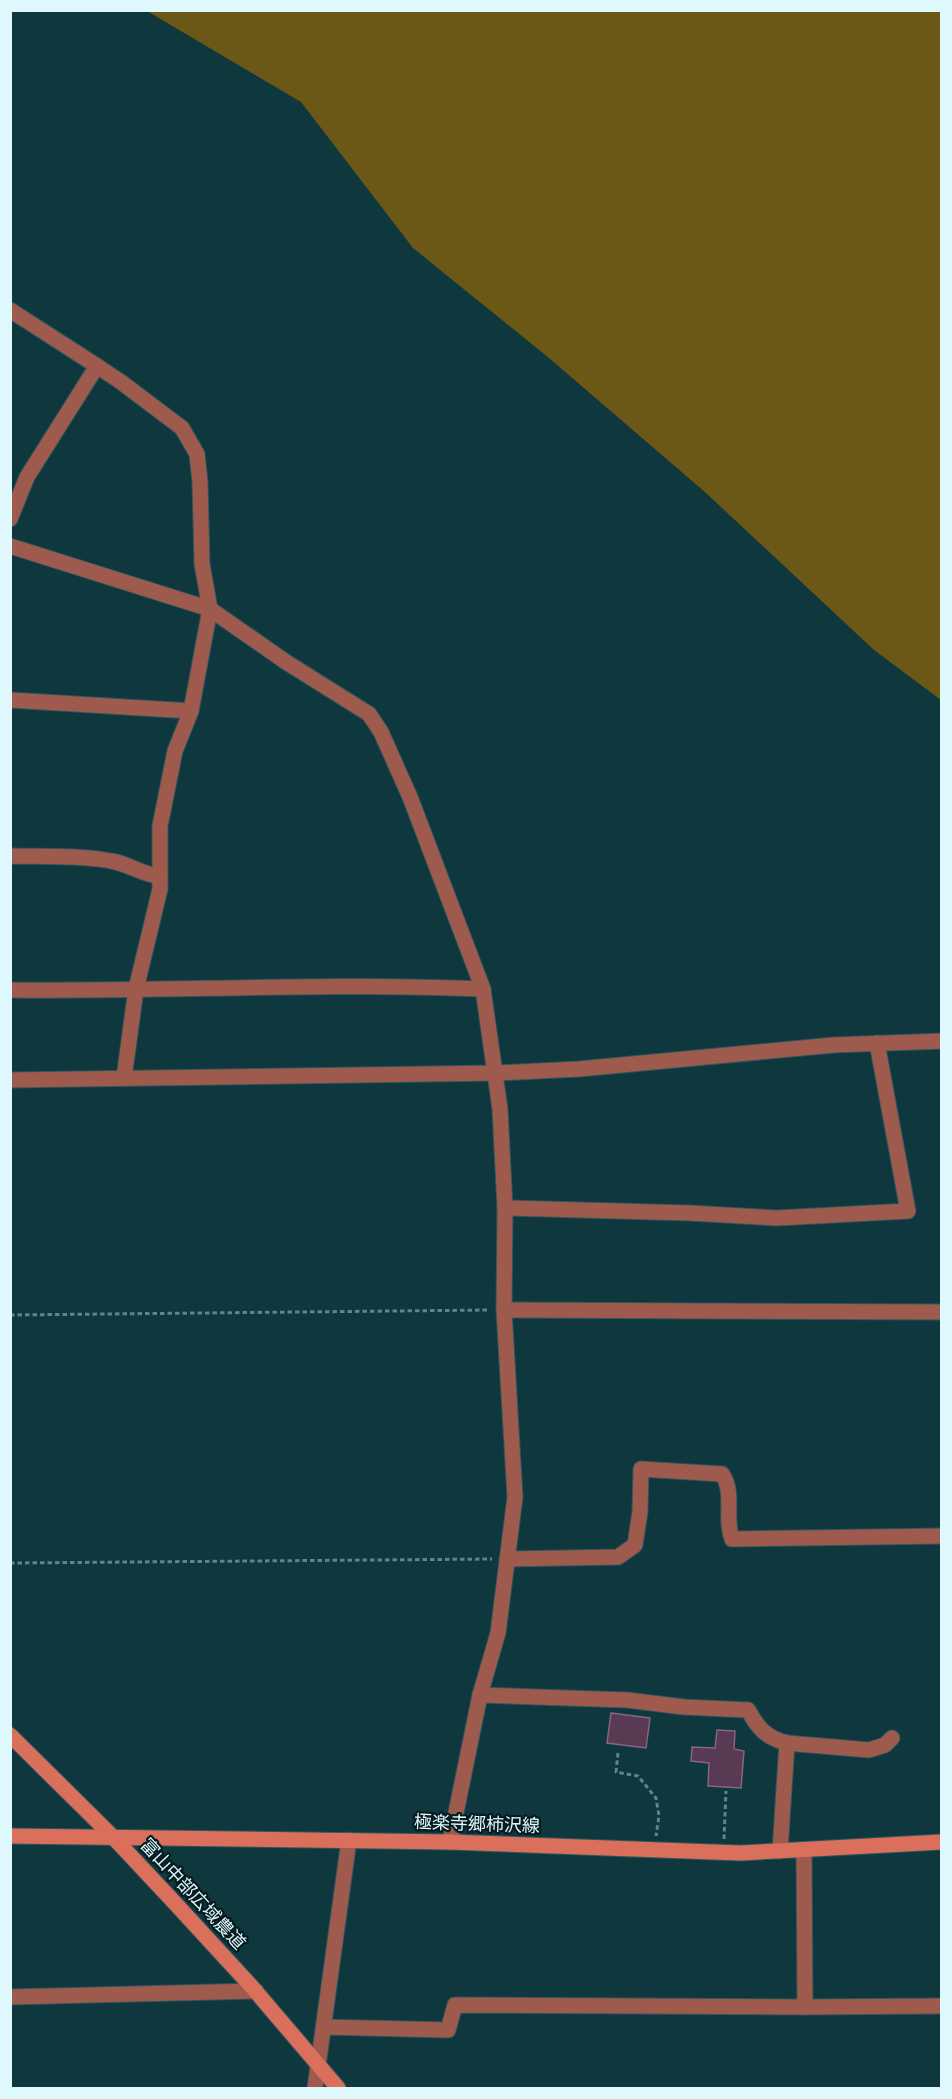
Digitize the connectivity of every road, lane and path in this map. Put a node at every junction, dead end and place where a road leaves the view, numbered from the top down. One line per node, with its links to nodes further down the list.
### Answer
1 (10, 310): 2 (street)
2 (97, 366): 3 (street); 5 (street)
3 (10, 519)
4 (10, 546): 5 (street)
5 (210, 609): 7 (street); 11 (street)
6 (10, 700): 7 (street)
7 (190, 711): 9 (street)
8 (10, 856): 9 (street)
9 (160, 876): 10 (street)
10 (136, 989): 11 (street); 12 (street); 16 (street)
11 (483, 989): 15 (street)
12 (10, 990)
13 (942, 1041): 14 (street)
14 (877, 1043): 15 (street); 18 (street)
15 (496, 1073): 16 (street); 18 (street)
16 (124, 1078): 17 (street)
17 (10, 1080)
18 (505, 1208): 19 (street)
19 (504, 1310): 20 (street); 21 (path); 23 (street)
20 (942, 1312)
21 (10, 1315)
22 (942, 1536): 23 (street)
23 (507, 1559): 24 (path); 25 (street)
24 (10, 1563)
25 (480, 1695): 28 (street); 34 (street)
26 (10, 1735): 32 (main road, 富山中部広域農道)
27 (892, 1738): 28 (street)
28 (788, 1743): 37 (street)
29 (618, 1753): 36 (path)
30 (726, 1791): 39 (path)
31 (10, 1836): 32 (main road, 極楽寺郷柿沢線)
32 (113, 1837): 33 (main road, 極楽寺郷柿沢線); 40 (main road, 富山中部広域農道)
33 (349, 1840): 34 (main road, 極楽寺郷柿沢線); 44 (street)
34 (450, 1842): 36 (main road, 極楽寺郷柿沢線)
35 (942, 1842): 38 (main road, 極楽寺郷柿沢線)
36 (653, 1850): 39 (main road, 極楽寺郷柿沢線)
37 (780, 1851): 38 (main road, 極楽寺郷柿沢線); 39 (main road, 極楽寺郷柿沢線)
38 (804, 1851): 43 (street)
39 (723, 1852)
40 (256, 1991): 41 (street); 45 (main road, 富山中部広域農道)
41 (10, 1997)
42 (942, 2006): 43 (street)
43 (805, 2007): 44 (street)
44 (324, 2026): 45 (street)
45 (317, 2062): 46 (street); 47 (main road, 富山中部広域農道)
46 (315, 2088)
47 (338, 2088)

